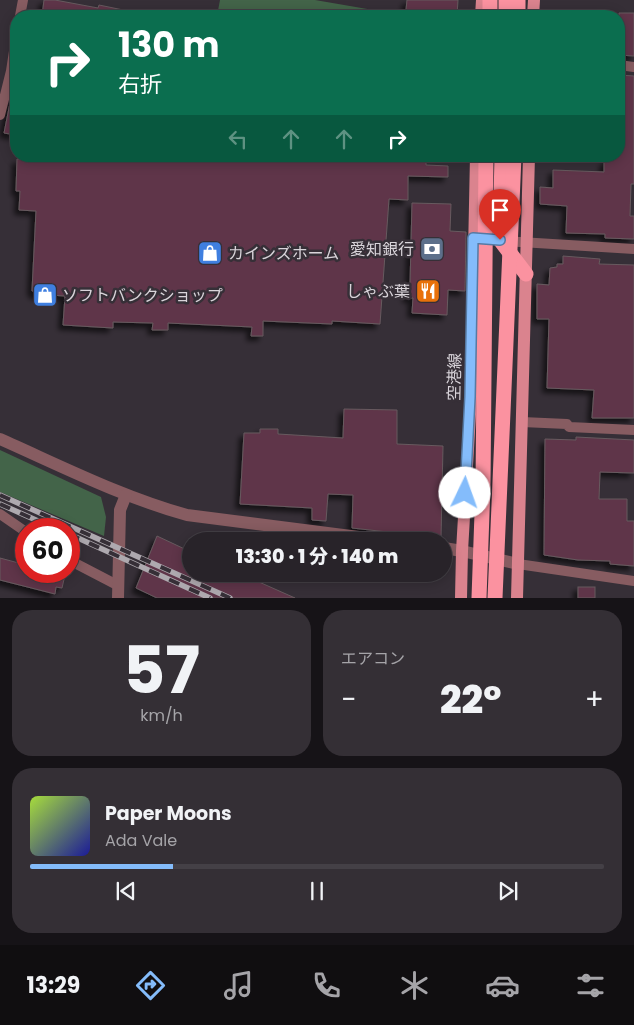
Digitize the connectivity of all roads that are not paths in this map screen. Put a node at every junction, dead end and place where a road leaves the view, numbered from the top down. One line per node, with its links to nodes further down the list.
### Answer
1 (10, 55): 2 (street)
2 (5, 70): 3 (street)
3 (0, 115)
4 (476, 162): 9 (main road, 空港線)
5 (486, 162): 28 (highway, bridge)
6 (502, 162): 10 (highway)
7 (514, 162): 29 (highway, bridge)
8 (529, 162): 11 (main road)
9 (473, 238): 10 (street); 22 (main road, 空港線)
10 (500, 240): 11 (street); 13 (highway)
11 (527, 242): 12 (street); 13 (main road)
12 (634, 249)
13 (526, 274): 14 (main road)
14 (522, 422): 15 (street); 23 (main road)
15 (634, 430)
16 (0, 439): 17 (street)
17 (126, 495): 20 (street); 26 (street)
18 (0, 514): 19 (street)
19 (15, 524)
20 (320, 532)
21 (452, 549): 22 (street)
22 (462, 551): 23 (street); 27 (main road, 空港線)
23 (518, 564): 25 (street); 30 (main road)
24 (80, 567): 26 (street)
25 (634, 581)
26 (118, 592)
27 (461, 598)
28 (479, 598)
29 (495, 598)
30 (517, 598)

